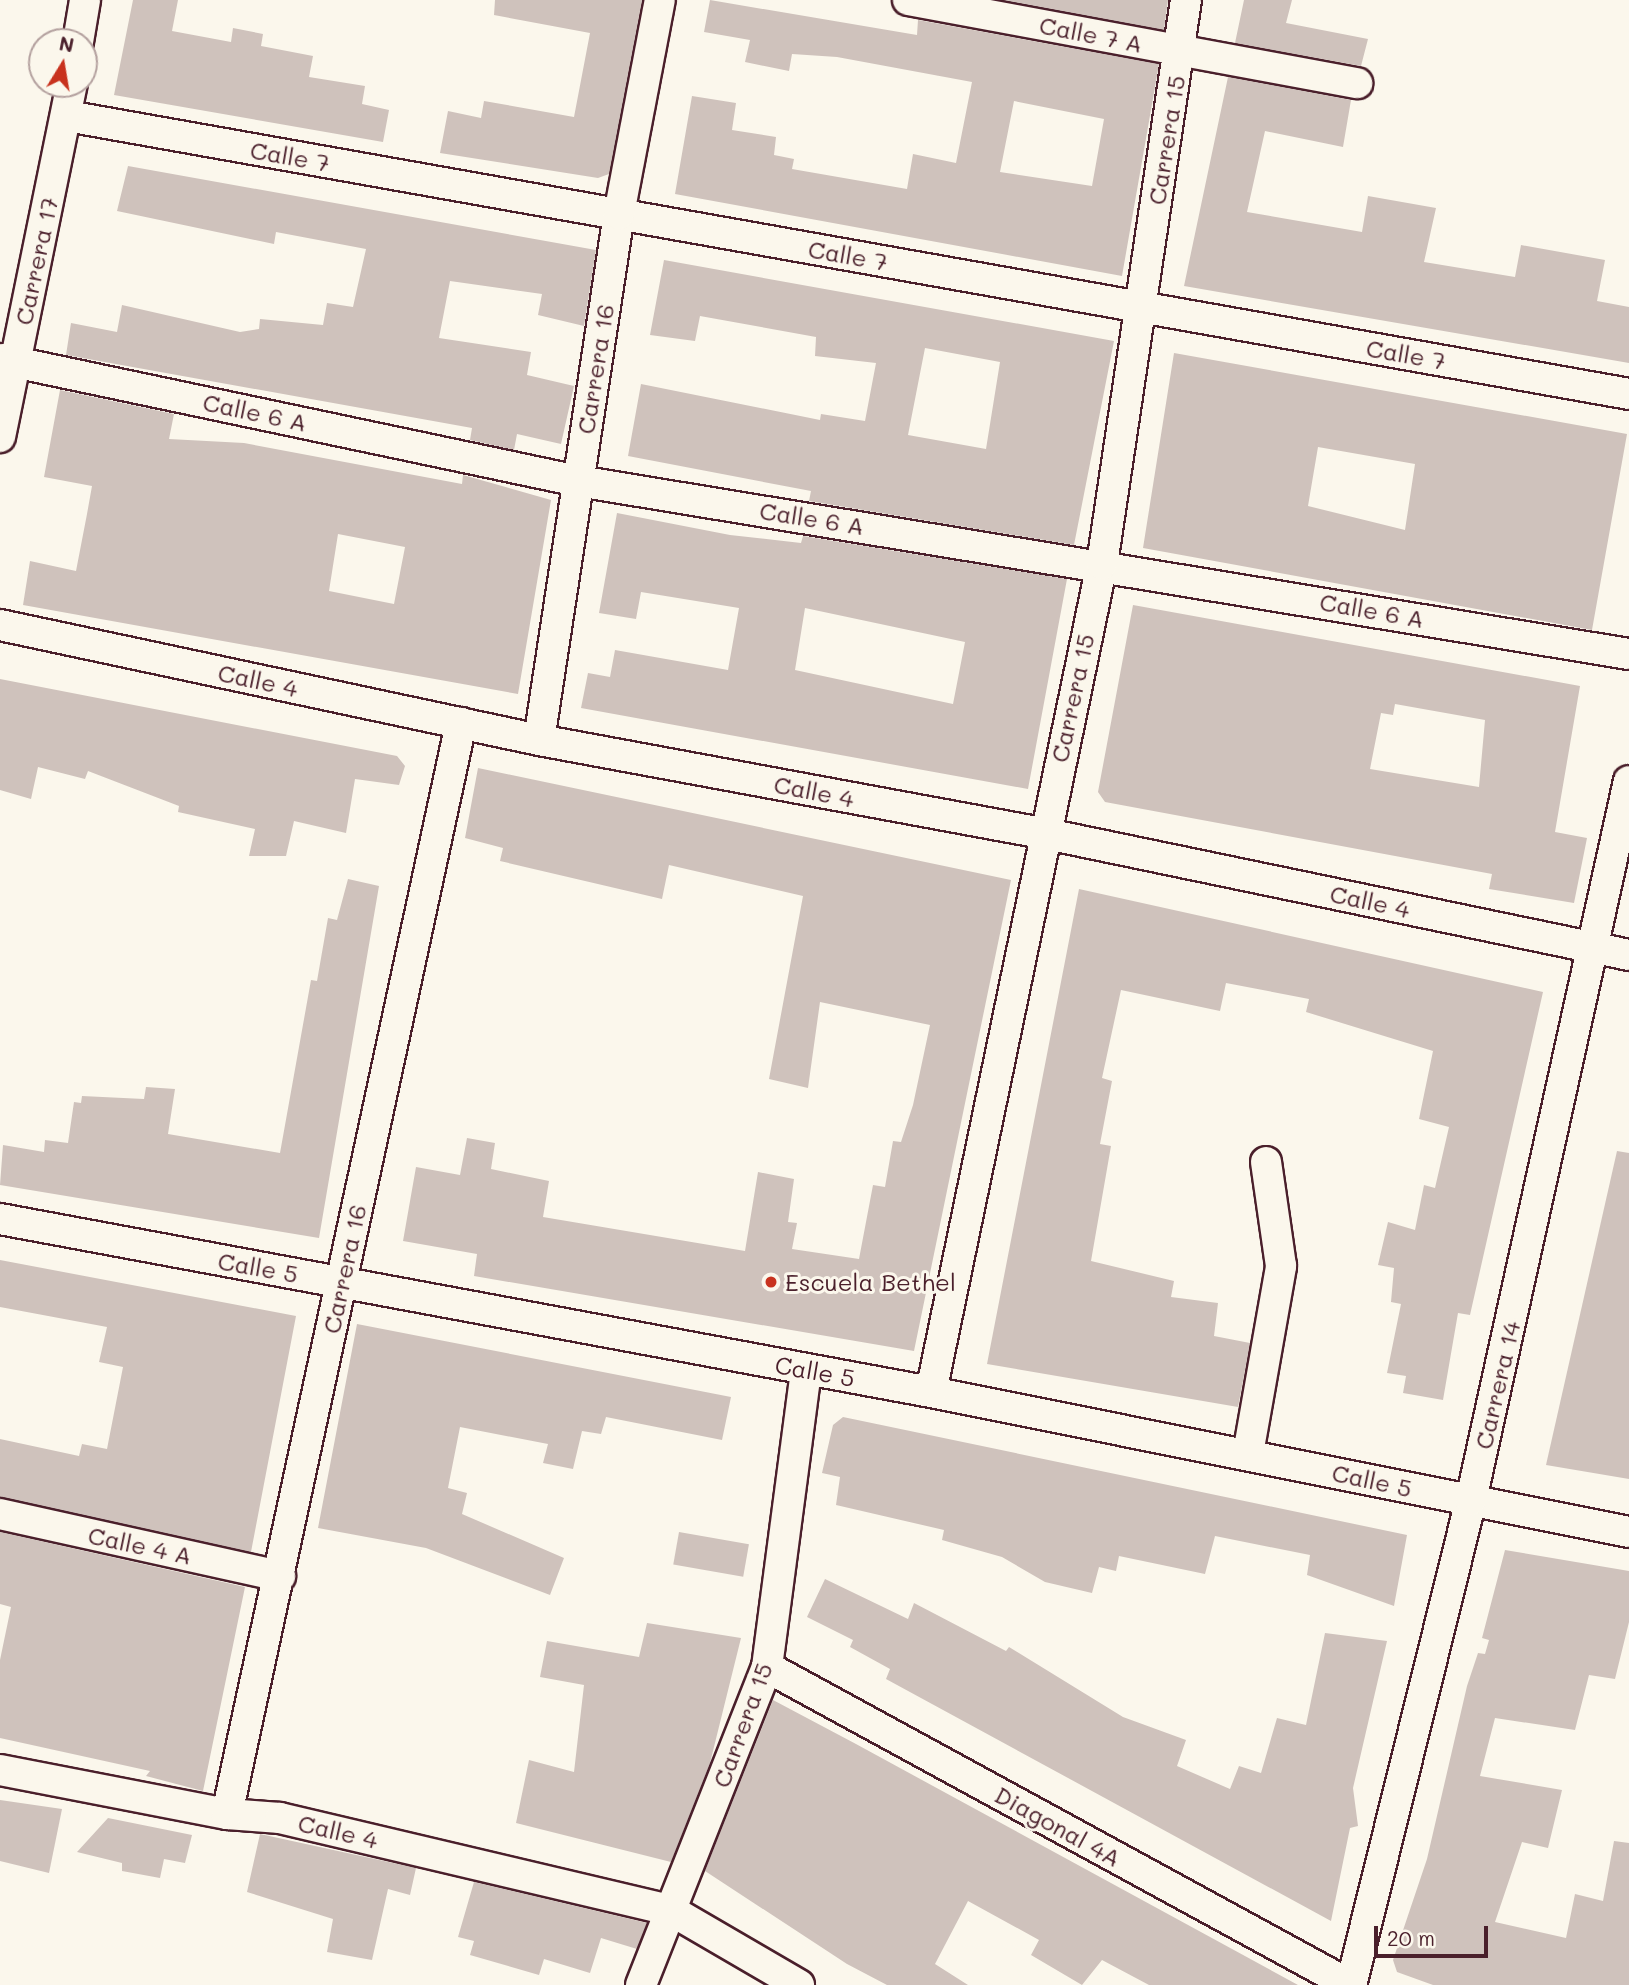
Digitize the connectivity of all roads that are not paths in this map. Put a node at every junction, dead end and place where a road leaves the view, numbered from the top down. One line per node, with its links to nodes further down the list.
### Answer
1 (85, 0): 5 (street)
2 (660, 0): 10 (street, Carrera 16)
3 (908, 0): 6 (street, Calle 7 A)
4 (1186, 0): 6 (street, Carrera 15)
5 (80, 28)
6 (1180, 51): 7 (street, Calle 7 A); 11 (street, Carrera 15)
7 (1357, 83)
8 (70, 98): 9 (street, Carrera 17)
9 (67, 116): 10 (street, Calle 7); 12 (street, Carrera 17)
10 (618, 215): 11 (street, Calle 7); 15 (street, Carrera 16)
11 (1140, 308): 13 (street, Calle 7); 16 (street, Carrera 15)
12 (7, 360): 14 (street, Carrera 17); 15 (street, Calle 6 A)
13 (1629, 394)
14 (0, 437)
15 (578, 481): 16 (street, Calle 6 A); 20 (street, Carrera 16)
16 (1101, 564): 18 (street, Calle 6 A); 22 (street, Carrera 15)
17 (0, 625): 19 (street, Calle 4)
18 (1629, 654)
19 (461, 723): 20 (street, Calle 4); 27 (street, Carrera 16)
20 (540, 740): 22 (street, Calle 4)
21 (1629, 781): 23 (street, Carrera 14)
22 (1042, 834): 23 (street, Calle 4); 29 (street, Carrera 15)
23 (1597, 948): 24 (street, Calle 4); 31 (street, Carrera 14)
24 (1629, 955)
25 (1266, 1162): 30 (street)
26 (0, 1219): 27 (street, Calle 5)
27 (341, 1282): 28 (street, Calle 5); 34 (street, Carrera 16)
28 (806, 1370): 29 (street, Calle 5); 35 (street, Carrera 15)
29 (932, 1392): 30 (street, Calle 5)
30 (1248, 1454): 31 (street, Calle 5)
31 (1471, 1500): 33 (street, Calle 5); 41 (street, Carrera 14)
32 (0, 1514): 34 (street, Calle 4 A)
33 (1629, 1532)
34 (281, 1576): 37 (street, Carrera 16)
35 (767, 1667): 38 (street, Carrera 15); 41 (street, Diagonal 4A)
36 (0, 1770): 37 (street, Calle 4)
37 (227, 1814): 38 (street, Calle 4)
38 (672, 1910): 39 (street, Carrera 15); 40 (street, Calle 4)
39 (641, 1985)
40 (799, 1985)
41 (1351, 1985)

